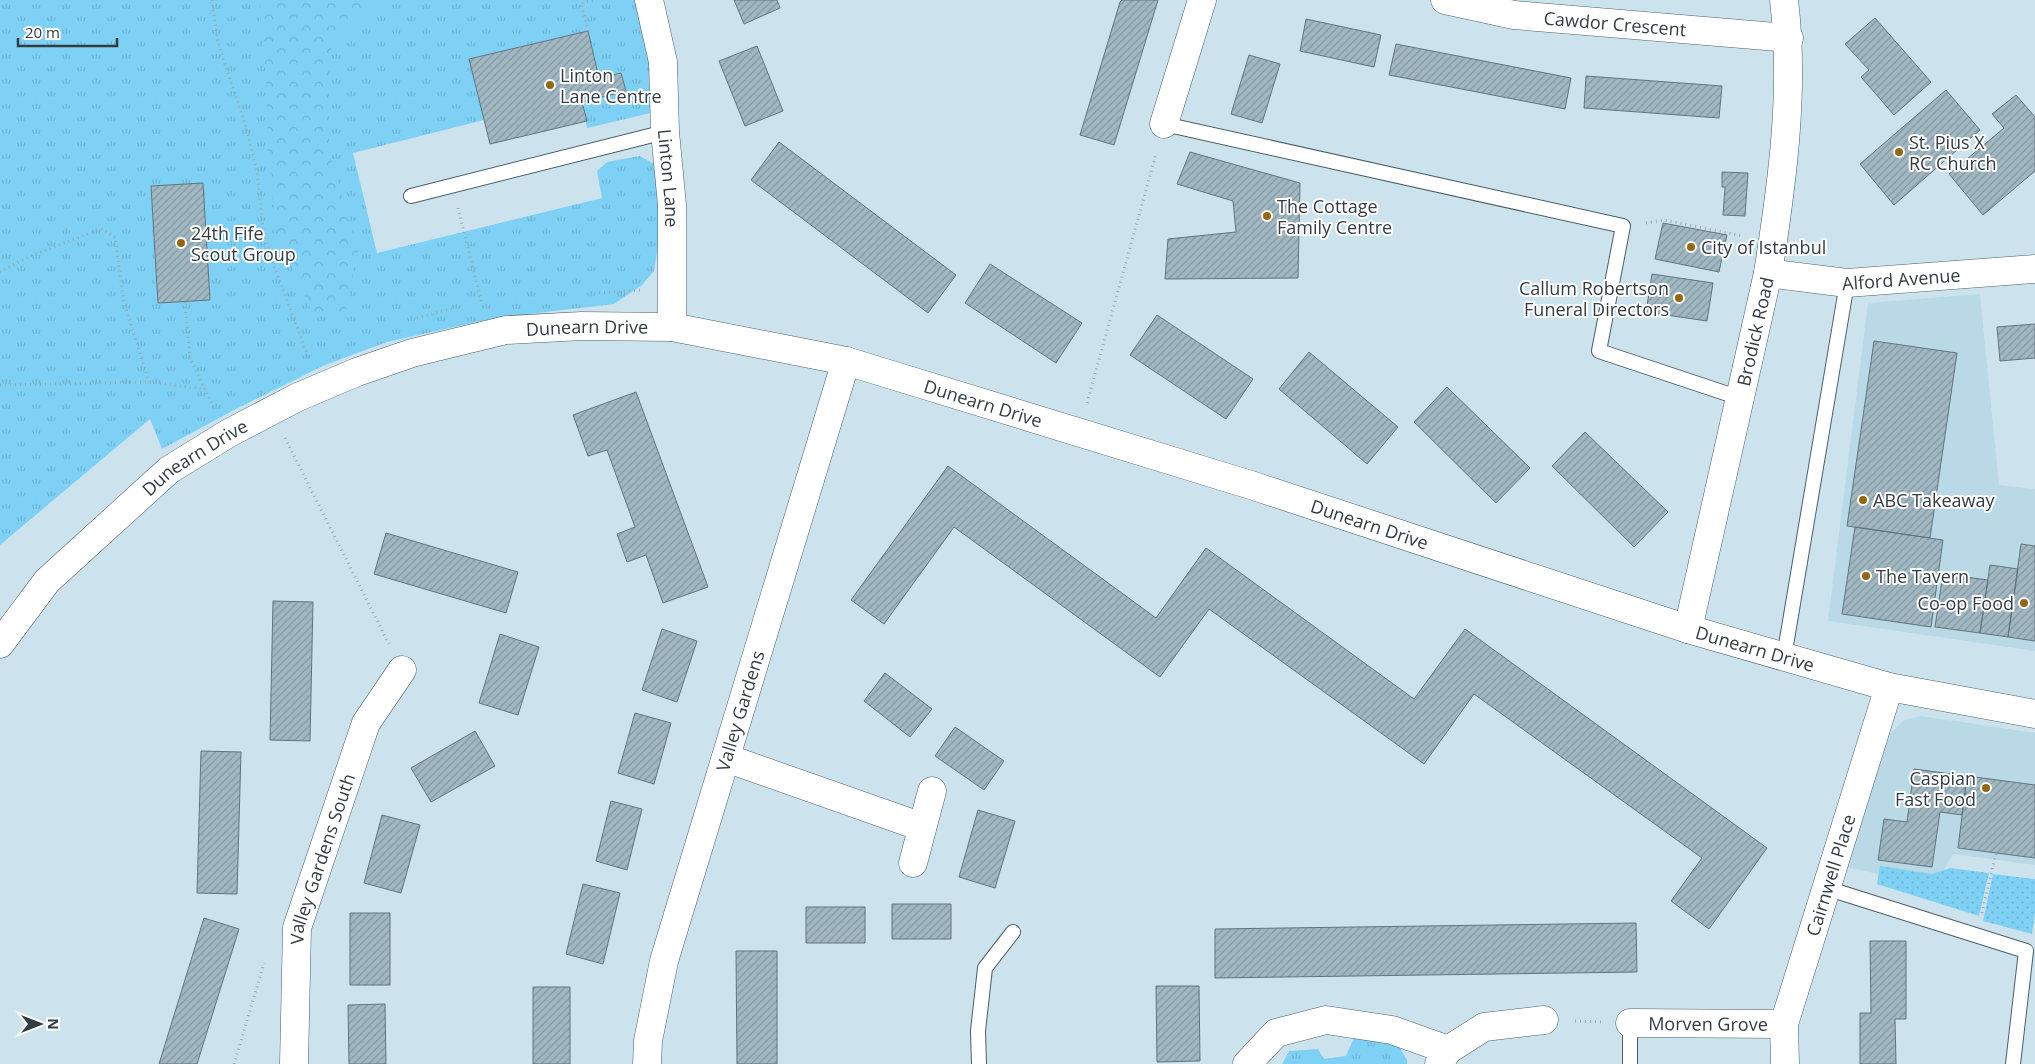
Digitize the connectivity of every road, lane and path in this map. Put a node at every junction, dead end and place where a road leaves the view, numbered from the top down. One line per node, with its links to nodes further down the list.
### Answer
1 (212, 0): 24 (path)
2 (595, 0): 7 (path)
3 (649, 0): 10 (street, Linton Lane)
4 (1202, 0): 9 (street)
5 (1784, 0): 8 (street, Brodick Road)
6 (1461, 2): 8 (street, Cawdor Crescent)
7 (588, 31)
8 (1789, 38): 14 (street, Brodick Road)
9 (1164, 124): 13 (lane); 29 (path)
10 (664, 132): 11 (lane); 20 (street, Linton Lane)
11 (453, 185): 12 (lane); 21 (path)
12 (411, 196)
13 (1623, 226): 14 (path); 27 (lane)
14 (1773, 242): 17 (street, Brodick Road)
15 (2035, 268): 18 (street, Alford Avenue)
16 (0, 272): 23 (path)
17 (1768, 273): 18 (street, Alford Avenue); 27 (street, Brodick Road)
18 (1847, 283): 33 (lane)
19 (185, 302): 26 (path)
20 (672, 328): 21 (street, Dunearn Drive); 22 (street, Dunearn Drive)
21 (488, 334): 24 (street, Dunearn Drive)
22 (846, 361): 29 (street, Dunearn Drive); 37 (street, Valley Gardens)
23 (149, 382): 25 (path); 26 (path)
24 (328, 384): 28 (street, Dunearn Drive)
25 (0, 386)
26 (204, 389): 30 (path)
27 (1740, 398): 31 (street, Brodick Road)
28 (271, 411): 30 (street, Dunearn Drive); 34 (path)
29 (1079, 432): 31 (street, Dunearn Drive)
30 (229, 434): 32 (street, Dunearn Drive)
31 (1688, 630): 33 (street, Dunearn Drive)
32 (0, 644)
33 (1784, 657): 35 (street, Dunearn Drive)
34 (402, 670): 43 (street, Valley Gardens South)
35 (1889, 687): 36 (street, Dunearn Drive); 42 (street, Cairnwell Place)
36 (2035, 714)
37 (726, 758): 39 (street); 53 (street, Valley Gardens)
38 (932, 791): 39 (street)
39 (922, 827): 41 (street)
40 (1996, 853): 45 (path)
41 (913, 863)
42 (1826, 888): 45 (lane); 49 (street, Cairnwell Place)
43 (296, 928): 51 (path); 52 (street, Valley Gardens South)
44 (1013, 932): 54 (lane)
45 (1976, 936): 46 (lane)
46 (2030, 953): 58 (lane)
47 (1544, 1020): 48 (path); 50 (street)
48 (1630, 1023): 49 (street, Morven Grove); 56 (lane)
49 (1784, 1024): 57 (street, Cairnwell Place)
50 (1444, 1057): 55 (street)
51 (234, 1064)
52 (294, 1064)
53 (647, 1064)
54 (979, 1064)
55 (1246, 1064)
56 (1630, 1064)
57 (1785, 1064)
58 (2014, 1064)

